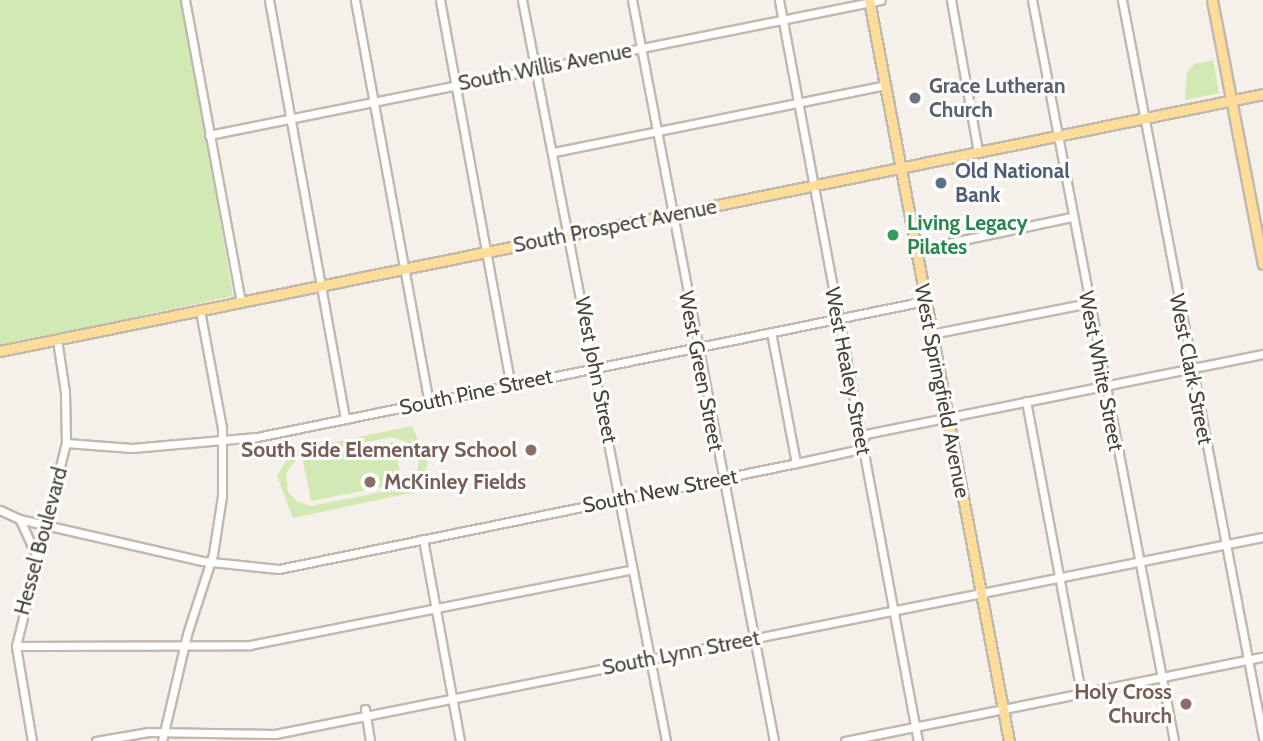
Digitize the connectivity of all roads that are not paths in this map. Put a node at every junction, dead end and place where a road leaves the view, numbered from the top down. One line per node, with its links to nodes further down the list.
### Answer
1 (185, 0): 26 (street)
2 (269, 0): 23 (street)
3 (355, 0): 20 (street)
4 (440, 0): 17 (street)
5 (522, 0): 16 (street, West John Street)
6 (632, 0): 15 (street, West Green Street)
7 (779, 0): 14 (street, West Healey Street)
8 (881, 0): 13 (street, South Willis Avenue)
9 (951, 0): 29 (street)
10 (1032, 0): 27 (street, West White Street)
11 (1122, 0): 24 (street, West Clark Street)
12 (1212, 0): 21 (main road)
13 (869, 1): 14 (street, South Willis Avenue); 18 (main road, West Springfield Avenue)
14 (783, 20): 15 (street, South Willis Avenue); 22 (street, West Healey Street)
15 (641, 49): 16 (street, South Willis Avenue); 25 (street, West Green Street)
16 (536, 69): 17 (street, South Willis Avenue); 28 (street, West John Street)
17 (456, 85): 20 (street, South Willis Avenue); 36 (street)
18 (885, 85): 22 (street); 30 (main road, West Springfield Avenue)
19 (1263, 94): 21 (main road, South Prospect Avenue)
20 (373, 101): 23 (street, South Willis Avenue); 38 (street)
21 (1231, 101): 24 (main road, South Prospect Avenue); 37 (main road)
22 (798, 103): 25 (street); 31 (street, West Healey Street)
23 (291, 118): 26 (street, South Willis Avenue); 39 (street)
24 (1143, 118): 27 (main road, South Prospect Avenue); 52 (street, West Clark Street)
25 (656, 132): 28 (street); 32 (street, West Green Street)
26 (209, 135): 41 (street)
27 (1057, 136): 29 (main road, South Prospect Avenue); 33 (street, West White Street)
28 (554, 152): 34 (street, West John Street)
29 (978, 152): 30 (main road, South Prospect Avenue)
30 (900, 168): 31 (main road, South Prospect Avenue); 35 (main road, West Springfield Avenue)
31 (813, 186): 32 (main road, South Prospect Avenue); 44 (street, West Healey Street)
32 (671, 215): 34 (main road, South Prospect Avenue); 48 (street, West Green Street)
33 (1072, 217): 35 (street); 42 (street, West White Street)
34 (570, 235): 36 (main road, South Prospect Avenue); 51 (street, West John Street)
35 (915, 250): 40 (main road, West Springfield Avenue)
36 (486, 252): 38 (main road, South Prospect Avenue); 53 (street)
37 (1263, 264)
38 (404, 269): 39 (main road, South Prospect Avenue); 56 (street)
39 (321, 286): 41 (main road, South Prospect Avenue); 58 (street)
40 (925, 301): 44 (street, South Pine Street); 46 (main road, West Springfield Avenue)
41 (241, 302): 43 (main road, South Prospect Avenue)
42 (1089, 303): 46 (street); 54 (street, West White Street)
43 (201, 310): 47 (main road, South Prospect Avenue); 59 (street)
44 (838, 318): 45 (street, South Pine Street); 60 (street, West Healey Street)
45 (771, 332): 48 (street, South Pine Street); 62 (street)
46 (931, 334): 57 (main road, West Springfield Avenue)
47 (57, 340): 49 (main road, South Prospect Avenue); 61 (street, Hessel Boulevard)
48 (696, 348): 51 (street, South Pine Street); 63 (street, West Green Street)
49 (0, 351)
50 (1263, 354): 52 (street, South New Street)
51 (596, 368): 53 (street, South Pine Street); 64 (street, West John Street)
52 (1191, 369): 54 (street, South New Street); 70 (street, West Clark Street)
53 (511, 385): 56 (street, South Pine Street)
54 (1104, 386): 55 (street, South New Street); 72 (street, West White Street)
55 (1026, 401): 57 (street, South New Street); 75 (street)
56 (429, 403): 58 (street, South Pine Street)
57 (947, 418): 60 (street, South New Street); 76 (main road, West Springfield Avenue)
58 (345, 419): 59 (street, South Pine Street)
59 (223, 439): 61 (street, South Pine Street); 73 (street)
60 (862, 441): 62 (street, South New Street); 77 (street, West Healey Street)
61 (66, 443): 67 (street, Hessel Boulevard)
62 (796, 463): 63 (street, South New Street)
63 (721, 479): 64 (street, South New Street); 79 (street, West Green Street)
64 (620, 499): 69 (street, South New Street); 74 (street, West John Street)
65 (0, 510): 66 (street, South New Street)
66 (19, 519): 67 (street, South New Street); 71 (street)
67 (48, 526): 71 (street, Hessel Boulevard); 73 (street, South New Street)
68 (1263, 537): 70 (street, South Lynn Street)
69 (423, 539): 73 (street, South New Street); 78 (street)
70 (1225, 544): 72 (street, South Lynn Street); 84 (street, West Clark Street)
71 (38, 559): 81 (street, Hessel Boulevard)
72 (1138, 561): 75 (street, South Lynn Street); 85 (street, West White Street)
73 (210, 563): 80 (street)
74 (633, 569): 78 (street); 83 (street, West John Street)
75 (1059, 577): 76 (street, South Lynn Street); 86 (street)
76 (980, 593): 77 (street, South Lynn Street); 88 (main road, West Springfield Avenue)
77 (893, 609): 79 (street, South Lynn Street); 90 (street, West Healey Street)
78 (436, 610): 80 (street); 87 (street)
79 (753, 639): 83 (street, South Lynn Street); 98 (street, West Green Street)
80 (184, 645): 81 (street); 91 (street)
81 (16, 646): 93 (street, Hessel Boulevard)
82 (1263, 657): 84 (street)
83 (650, 658): 87 (street, South Lynn Street); 97 (street, West John Street)
84 (1248, 660): 85 (street); 92 (street, West Clark Street)
85 (1161, 677): 86 (street); 102 (street, West White Street)
86 (1082, 693): 88 (street)
87 (452, 699): 89 (street, South Lynn Street); 96 (street)
88 (1003, 709): 90 (street); 101 (main road, West Springfield Avenue)
89 (366, 713): 91 (street, South Lynn Street); 95 (street)
90 (915, 726): 99 (street); 100 (street, West Healey Street)
91 (163, 737): 94 (street, South Lynn Street)
92 (1263, 738)
93 (32, 741)
94 (96, 741)
95 (370, 741)
96 (460, 741)
97 (666, 741)
98 (774, 741)
99 (845, 741)
100 (918, 741)
101 (1009, 741)
102 (1174, 741)

